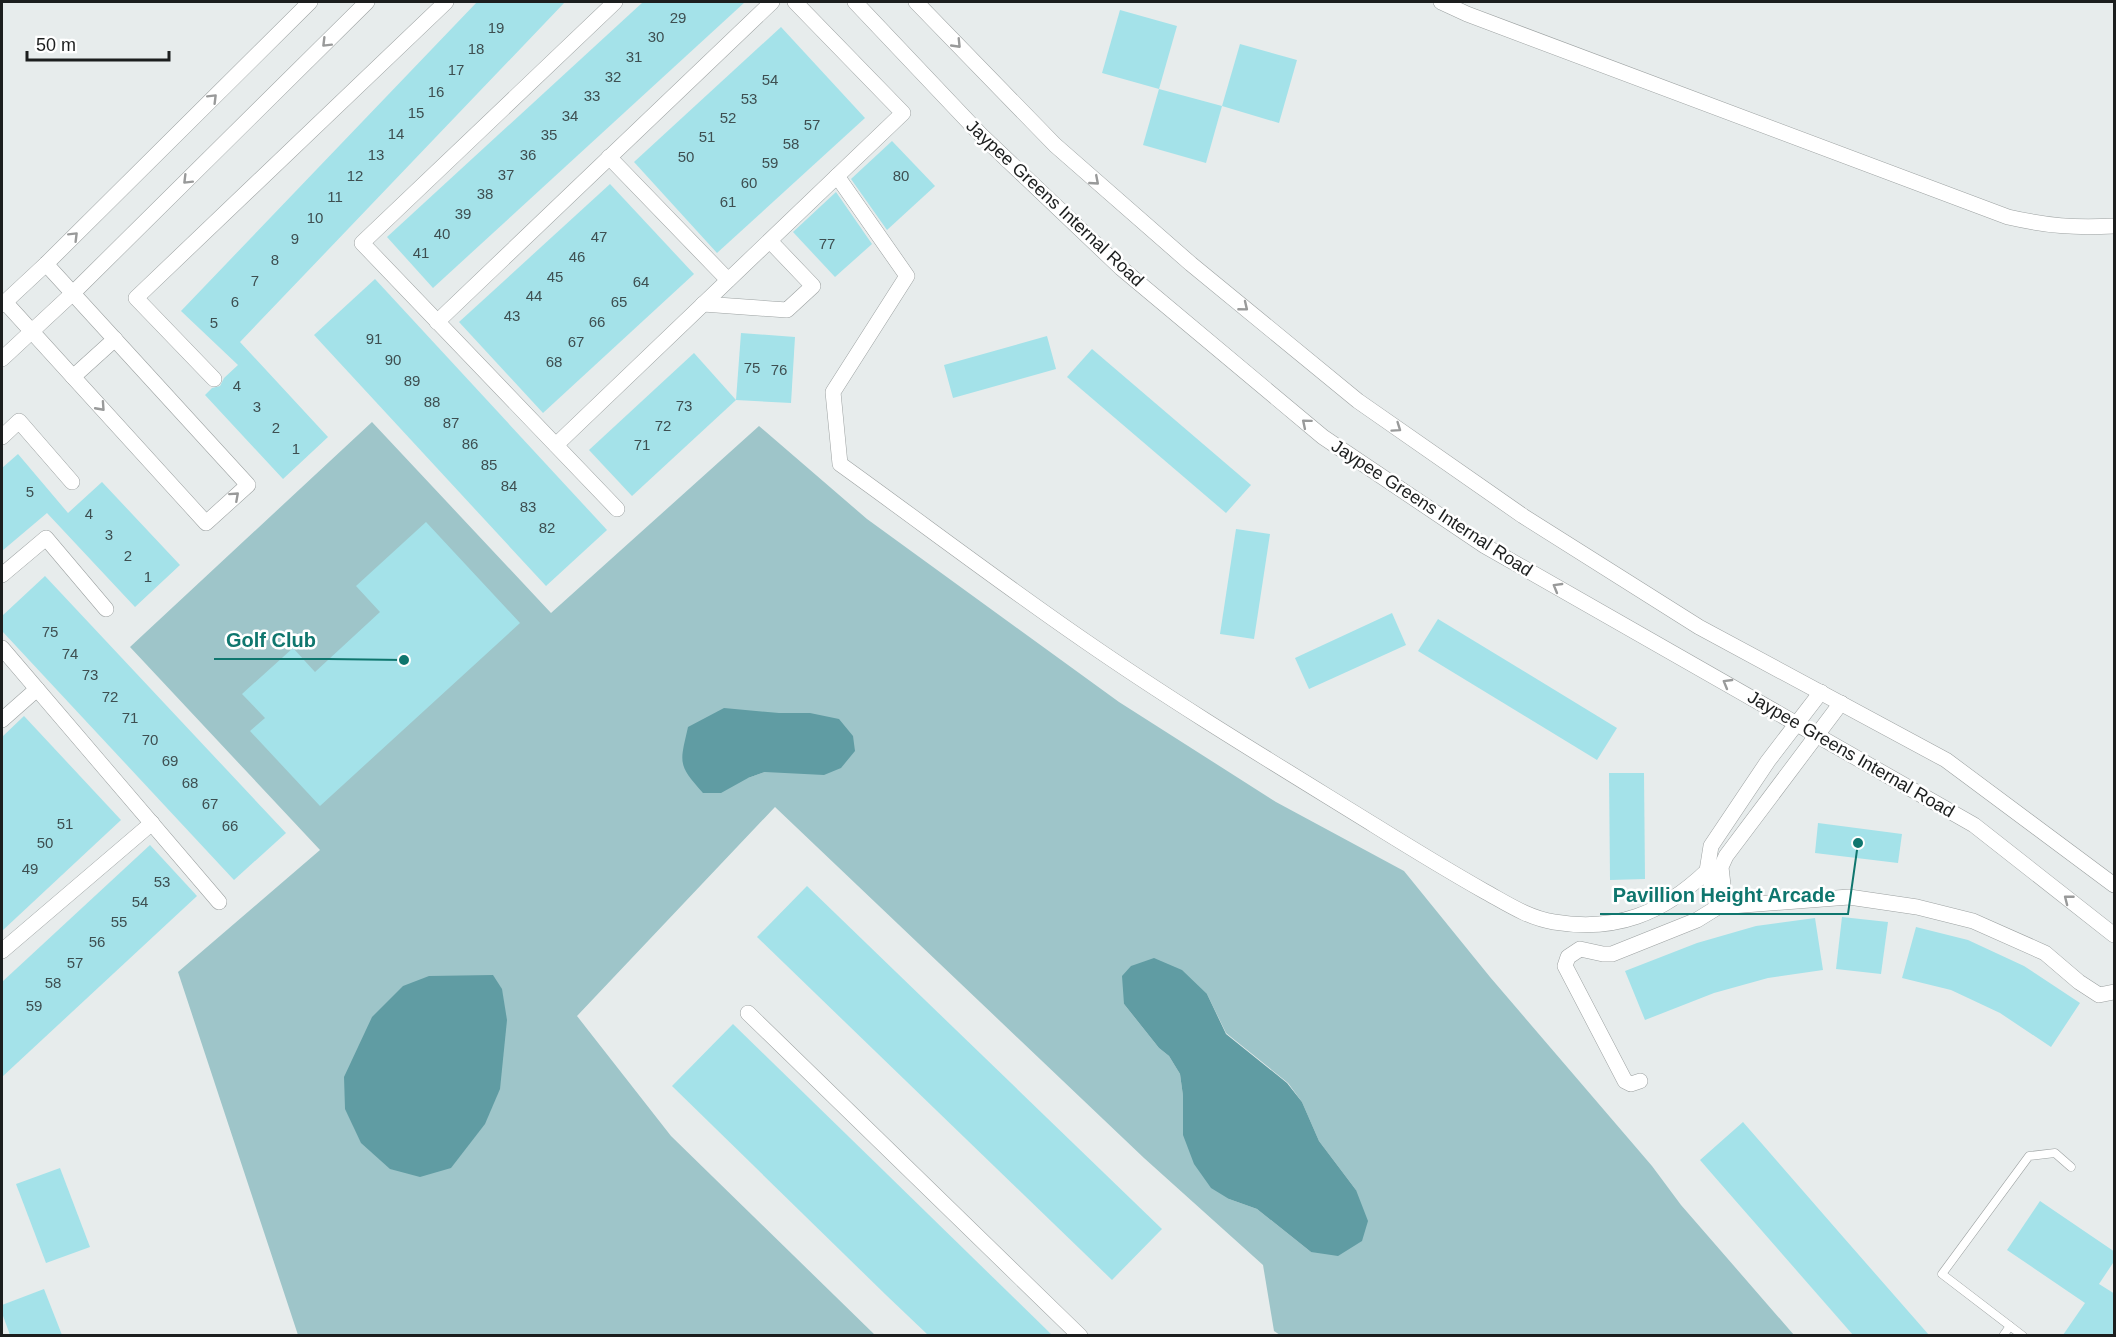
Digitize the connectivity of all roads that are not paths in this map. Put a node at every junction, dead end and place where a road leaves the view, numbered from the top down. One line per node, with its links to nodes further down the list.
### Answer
1 (310, 2): 14 (street, one-way to 1)
2 (367, 2): 16 (street, one-way to 16)
3 (446, 2): 24 (street)
4 (615, 2): 19 (street)
5 (772, 2): 10 (street)
6 (795, 2): 11 (street)
7 (855, 2): 36 (street, Jaypee Greens Internal Road, one-way to 7)
8 (916, 2): 33 (street, Jaypee Greens Internal Road, one-way to 33)
9 (1441, 2): 12 (street)
10 (609, 157): 15 (street); 19 (street)
11 (837, 176): 13 (street); 39 (street)
12 (2115, 226)
13 (770, 241): 15 (street); 18 (street)
14 (46, 264): 16 (street); 17 (street)
15 (728, 280): 18 (street)
16 (73, 293): 20 (street); 21 (street)
17 (3, 304): 20 (street)
18 (703, 304): 26 (street)
19 (437, 322): 26 (street)
20 (32, 332): 22 (street); 23 (street)
21 (115, 339): 23 (street); 23 (street, one-way to 21)
22 (2, 359)
23 (73, 377)
24 (214, 378)
25 (2, 436): 27 (street)
26 (556, 445): 28 (street)
27 (72, 482)
28 (617, 509)
29 (2, 575): 30 (street)
30 (106, 609)
31 (2, 648): 32 (street)
32 (37, 689): 35 (street); 38 (street)
33 (1821, 693): 34 (street, Jaypee Greens Internal Road); 36 (street)
34 (1841, 703): 37 (street); 40 (street, Jaypee Greens Internal Road)
35 (2, 720)
36 (1798, 723): 37 (street, Jaypee Greens Internal Road); 39 (street)
37 (1817, 734): 42 (street); 43 (street, Jaypee Greens Internal Road, one-way to 37)
38 (152, 824): 41 (street); 44 (street)
39 (1707, 871): 42 (street)
40 (2115, 885)
41 (219, 902)
42 (1721, 907): 45 (street); 47 (street)
43 (2115, 935)
44 (2, 951)
45 (2115, 992)
46 (748, 1012): 50 (street)
47 (1640, 1081)
48 (2071, 1167): 49 (lane)
49 (2010, 1326): 51 (lane); 52 (lane)
50 (1080, 1335)
51 (2003, 1335)
52 (2023, 1335)

